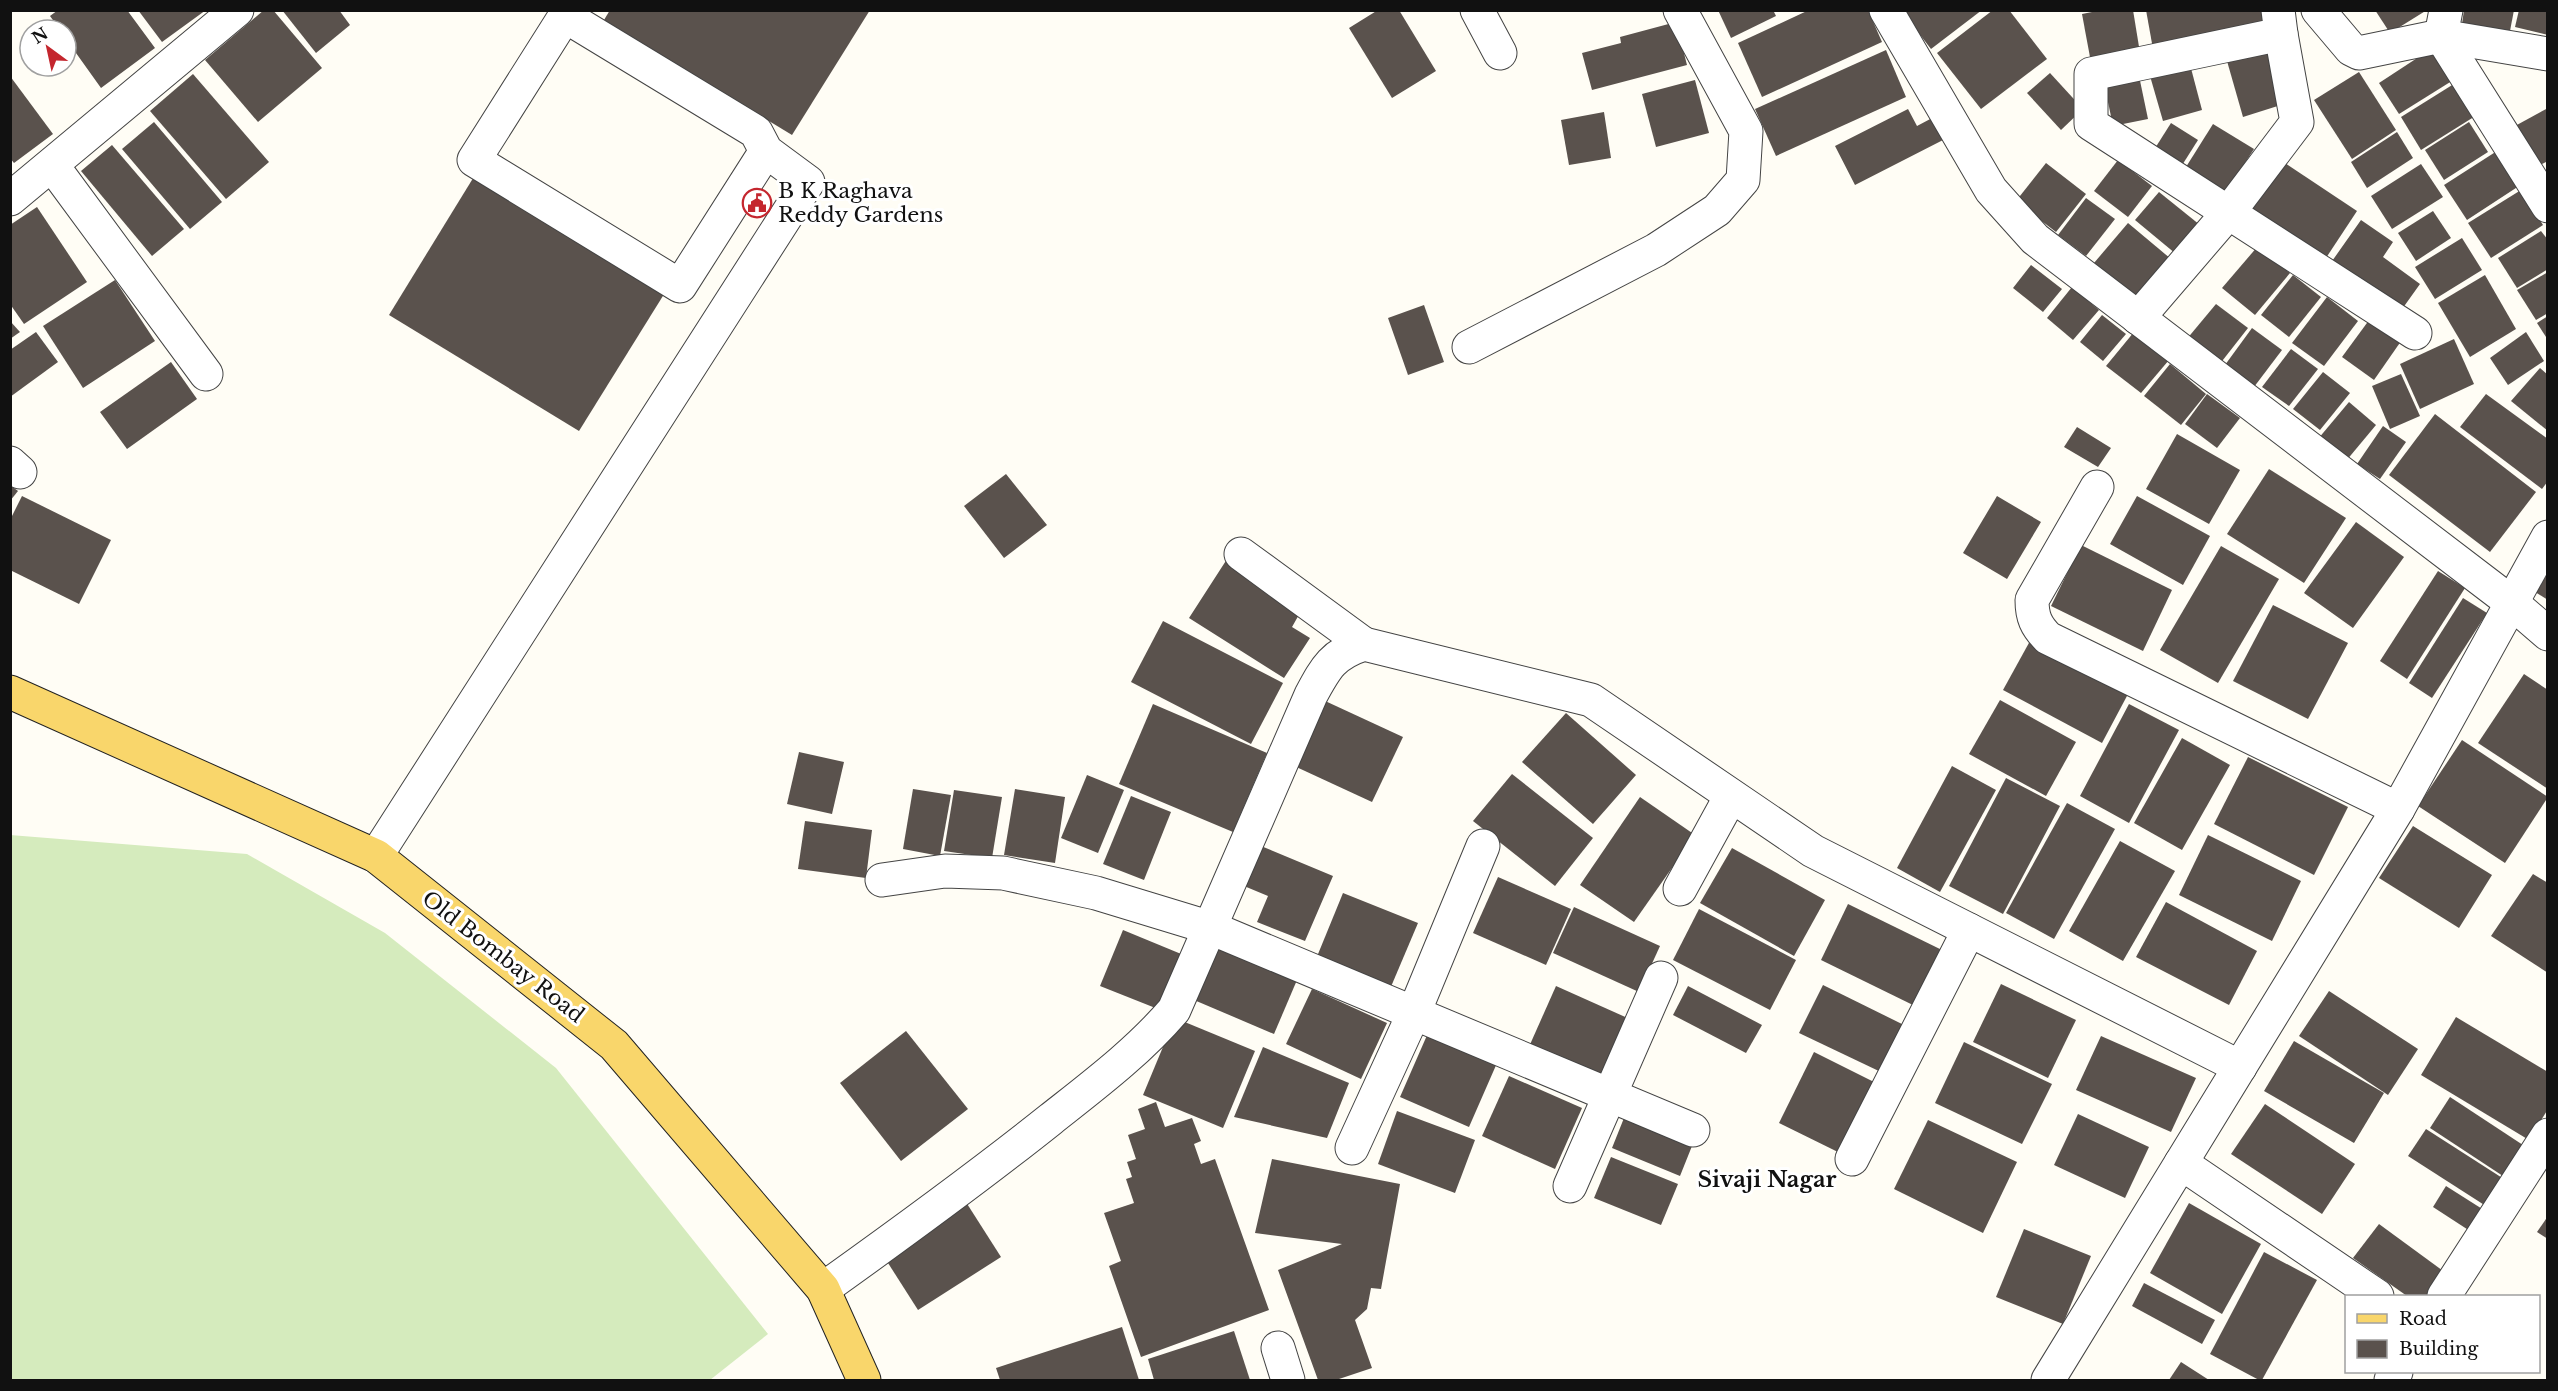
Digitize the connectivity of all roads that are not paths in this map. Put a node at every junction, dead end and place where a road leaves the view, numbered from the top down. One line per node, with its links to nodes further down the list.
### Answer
1 (237, 10): 11 (street)
2 (1477, 10): 8 (street)
3 (1680, 10): 17 (street)
4 (1886, 10): 15 (street)
5 (2319, 10): 7 (street)
6 (2280, 22): 14 (street); 14 (street)
7 (2444, 23): 9 (street); 13 (street)
8 (1500, 53)
9 (2547, 54)
10 (766, 151): 10 (street); 29 (street)
11 (52, 165): 12 (street); 18 (street)
12 (10, 199)
13 (2547, 206)
14 (2229, 212): 15 (street); 16 (street)
15 (2138, 318): 22 (street)
16 (2415, 333)
17 (1469, 347)
18 (206, 374)
19 (2097, 487): 27 (street)
20 (2547, 537): 22 (street)
21 (1241, 554): 24 (street)
22 (2511, 603): 23 (street); 27 (street)
23 (2547, 634)
24 (1364, 644): 26 (street); 32 (street)
25 (10, 692): 29 (main road, Old Bombay Road)
26 (1731, 796): 31 (street); 33 (street)
27 (2398, 809): 36 (street)
28 (1483, 846): 35 (street)
29 (376, 856): 44 (main road, Old Bombay Road)
30 (882, 880): 32 (street)
31 (1680, 890)
32 (1211, 928): 35 (street); 44 (street)
33 (1969, 930): 36 (street); 41 (street)
34 (1661, 978): 37 (street)
35 (1413, 1015): 37 (street); 40 (street)
36 (2240, 1067): 42 (street)
37 (1611, 1097): 38 (street); 43 (street)
38 (1693, 1130)
39 (2547, 1135): 46 (street)
40 (1352, 1148)
41 (1852, 1159)
42 (2181, 1163): 45 (street); 50 (street)
43 (1570, 1186)
44 (823, 1288): 48 (main road, Old Bombay Road)
45 (2376, 1295)
46 (2445, 1295)
47 (1278, 1348): 49 (street)
48 (864, 1380)
49 (1288, 1380)
50 (2048, 1380)

